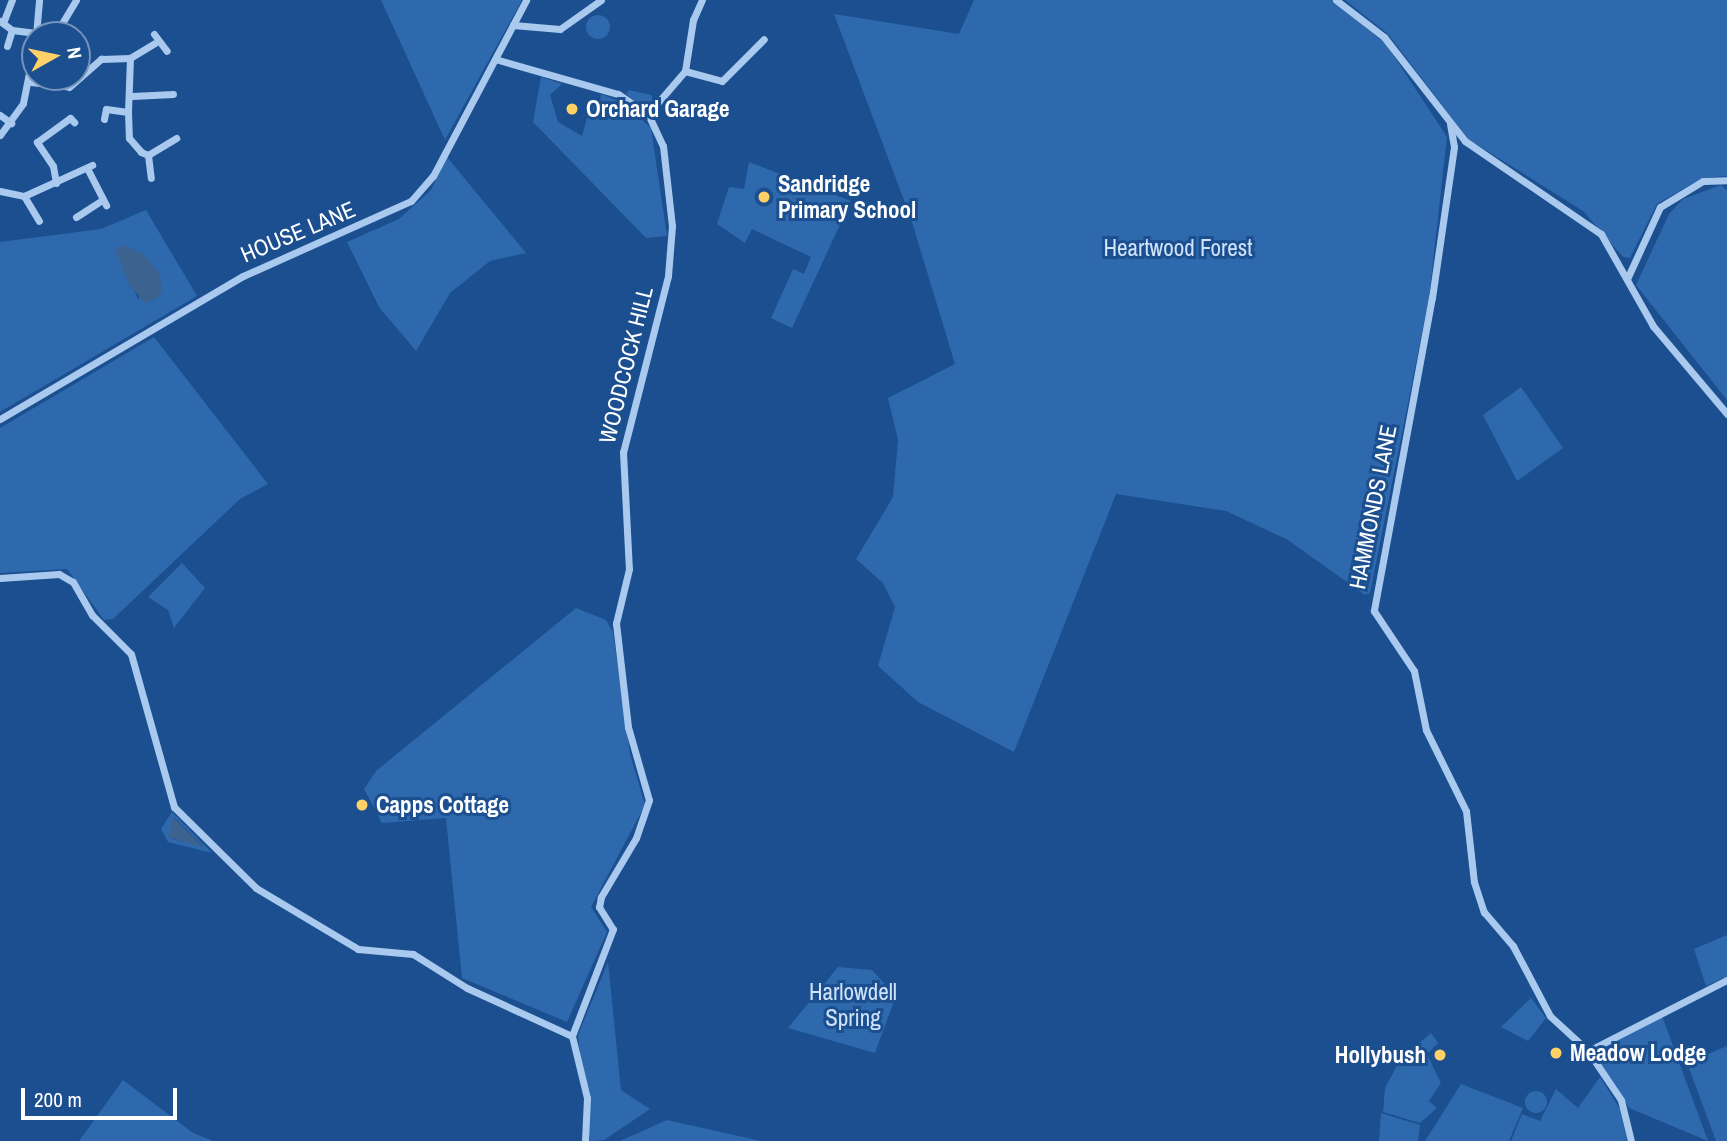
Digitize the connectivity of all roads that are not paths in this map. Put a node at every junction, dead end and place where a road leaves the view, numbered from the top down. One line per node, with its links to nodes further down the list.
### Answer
1 (12, 0): 10 (street)
2 (39, 0): 8 (street)
3 (76, 0): 9 (street)
4 (526, 0): 11 (street, HOUSE LANE)
5 (601, 0): 11 (street)
6 (702, 0): 20 (street)
7 (1336, 0): 30 (street)
8 (37, 21)
9 (63, 21)
10 (1, 22): 12 (street)
11 (513, 25): 18 (street, HOUSE LANE)
12 (12, 30): 13 (street); 15 (street)
13 (21, 32)
14 (764, 39): 20 (street)
15 (7, 46)
16 (167, 51): 17 (street)
17 (130, 58): 19 (street); 23 (street)
18 (495, 59): 26 (street); 47 (street, HOUSE LANE)
19 (91, 68)
20 (685, 71): 26 (street)
21 (27, 91): 29 (street)
22 (173, 94): 23 (street)
23 (132, 96): 24 (street)
24 (128, 112): 27 (street); 35 (street)
25 (0, 114): 29 (street)
26 (648, 114): 50 (street, WOODCOCK HILL)
27 (104, 119)
28 (74, 122): 38 (street)
29 (11, 123): 31 (street)
30 (1450, 124): 33 (street); 34 (street, HAMMONDS LANE)
31 (0, 135)
32 (176, 138): 35 (street)
33 (1465, 141): 34 (street); 43 (street)
34 (1454, 147): 51 (street, HAMMONDS LANE)
35 (148, 155): 36 (street)
36 (151, 178)
37 (1727, 180): 44 (street)
38 (56, 183): 40 (street); 41 (street)
39 (0, 191): 40 (street)
40 (24, 196): 42 (street)
41 (76, 217)
42 (38, 221)
43 (1620, 264): 44 (street); 45 (street)
44 (1631, 266): 45 (street)
45 (1627, 279): 46 (street)
46 (1727, 414)
47 (0, 419)
48 (0, 578): 50 (street)
49 (1727, 980): 51 (street)
50 (572, 1035): 52 (street)
51 (1588, 1051): 53 (street, HAMMONDS LANE)
52 (585, 1141)
53 (1631, 1141)

